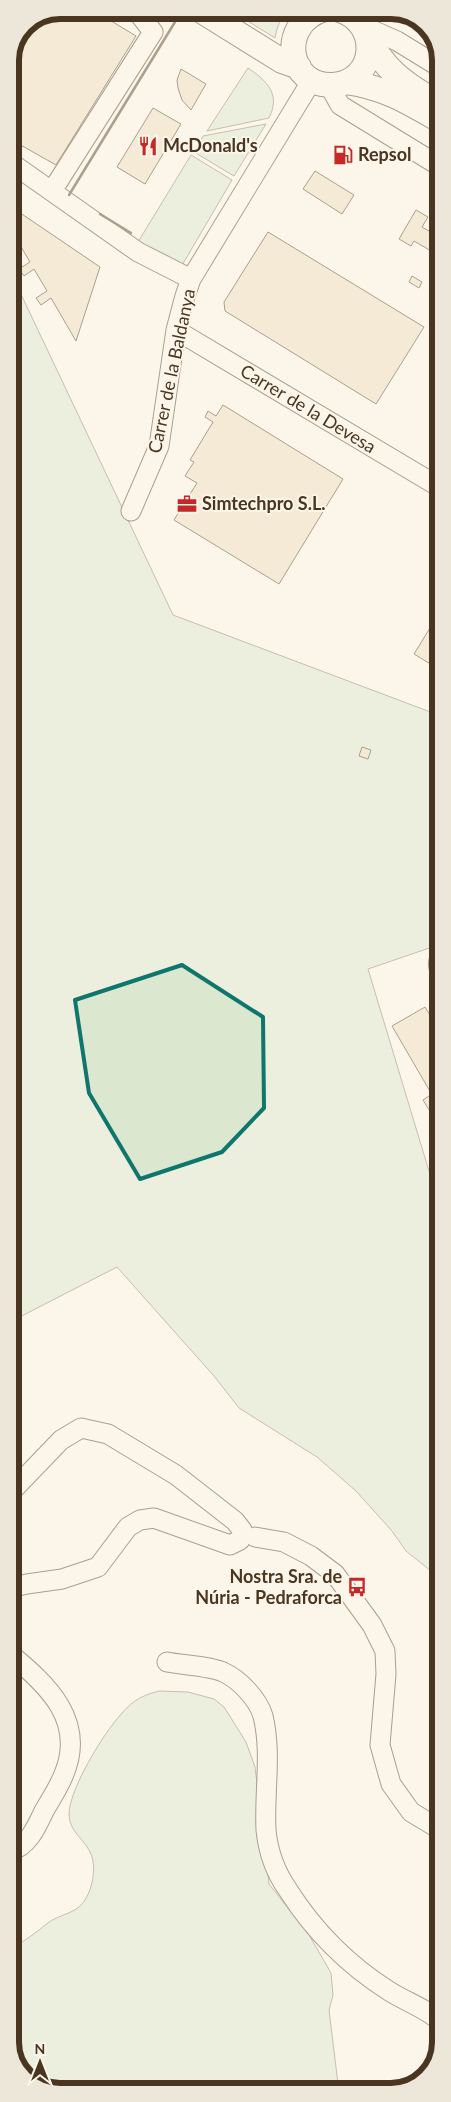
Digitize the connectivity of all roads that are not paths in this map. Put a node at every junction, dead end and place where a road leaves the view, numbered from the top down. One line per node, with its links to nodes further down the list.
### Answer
1 (143, 19): 12 (street)
2 (213, 19): 7 (main road)
3 (306, 19): 7 (main road)
4 (356, 19): 5 (main road)
5 (366, 34): 6 (street); 7 (main road); 8 (main road)
6 (432, 63)
7 (321, 78): 9 (main road); 10 (street); 13 (street, Carrer de la Baldanya)
8 (432, 100)
9 (432, 116)
10 (432, 162)
11 (19, 168): 12 (street)
12 (52, 191): 13 (street)
13 (191, 279): 14 (street, Carrer de la Baldanya)
14 (176, 330): 15 (street, Carrer de la Devesa); 16 (street, Carrer de la Baldanya)
15 (432, 483)
16 (131, 511)
17 (19, 1484): 18 (street)
18 (246, 1536): 19 (street); 22 (street)
19 (19, 1586)
20 (19, 1661): 23 (street)
21 (167, 1662): 24 (street)
22 (432, 1825)
23 (19, 1846)
24 (432, 2013)

